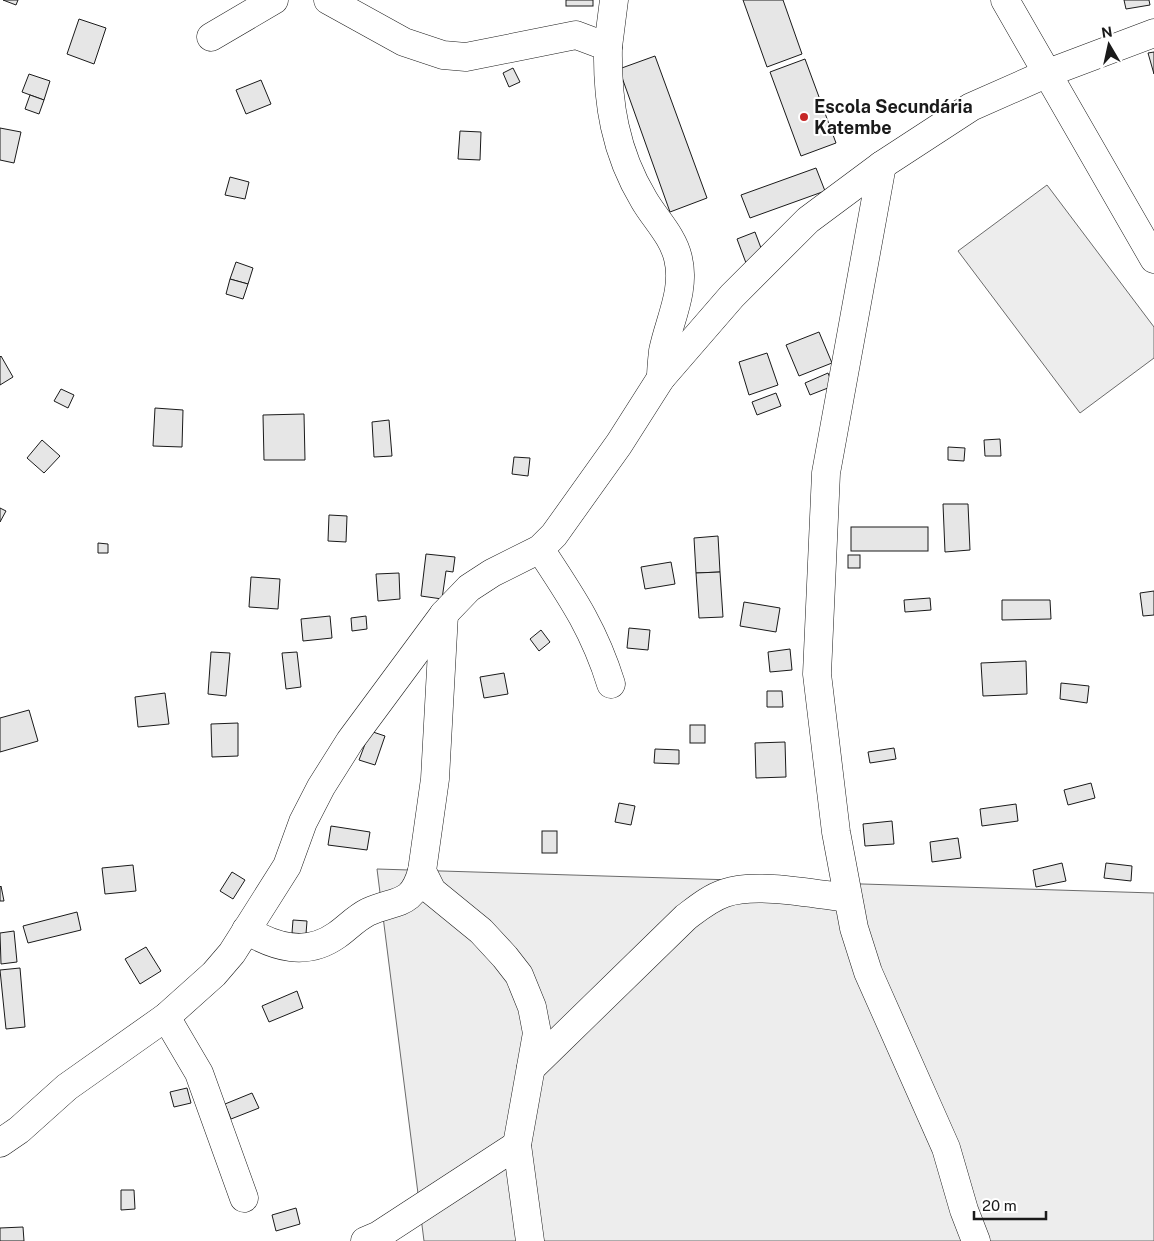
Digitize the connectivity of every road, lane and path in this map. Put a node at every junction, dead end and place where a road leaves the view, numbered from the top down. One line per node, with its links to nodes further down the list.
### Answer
1 (274, 0): 6 (street)
2 (328, 0): 7 (street)
3 (614, 0): 7 (street)
4 (1005, 0): 8 (street)
5 (1154, 32): 8 (street)
6 (211, 37)
7 (608, 47): 11 (street)
8 (1048, 73): 9 (street); 10 (street)
9 (882, 165): 11 (street); 16 (street)
10 (1154, 259)
11 (660, 378): 12 (street)
12 (540, 549): 13 (street); 14 (street)
13 (444, 614): 15 (street); 17 (street)
14 (611, 684)
15 (422, 871): 17 (street); 19 (street)
16 (848, 898): 19 (street); 25 (street)
17 (246, 930): 18 (street)
18 (166, 1018): 20 (street); 22 (street)
19 (531, 1068): 21 (street)
20 (0, 1143)
21 (517, 1145): 23 (street); 24 (street)
22 (244, 1198)
23 (365, 1241)
24 (530, 1241)
25 (976, 1241)

